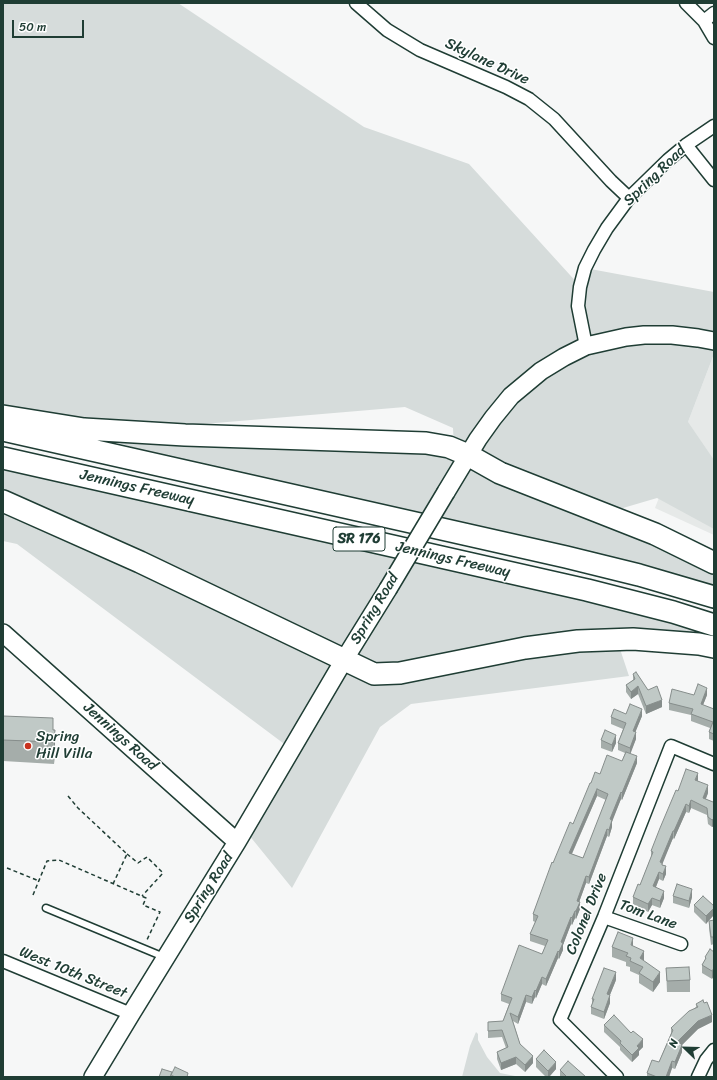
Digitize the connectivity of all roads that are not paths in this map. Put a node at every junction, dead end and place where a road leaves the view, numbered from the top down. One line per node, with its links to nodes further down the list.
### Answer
1 (356, 3): 9 (street, Skylane Drive)
2 (686, 3): 4 (street)
3 (714, 13): 4 (street)
4 (704, 21): 5 (street)
5 (714, 38)
6 (714, 126): 7 (street, Spring Road)
7 (686, 145): 8 (street); 9 (street, Spring Road)
8 (714, 180)
9 (629, 198): 11 (street, Spring Road)
10 (714, 341): 11 (street)
11 (586, 346): 14 (street, Spring Road)
12 (3, 416): 14 (highway)
13 (3, 430): 18 (highway, Jennings Freeway / SR 176)
14 (468, 456): 17 (highway); 22 (street, Spring Road, bridge)
15 (3, 458): 19 (highway, Jennings Freeway / SR 176)
16 (3, 501): 22 (highway)
17 (714, 563)
18 (714, 597)
19 (714, 625)
20 (3, 633): 24 (street, Jennings Road)
21 (714, 647): 22 (highway)
22 (344, 660): 24 (street, Spring Road)
23 (714, 764): 26 (street, Colonel Drive)
24 (237, 842): 28 (street, Spring Road)
25 (46, 908): 28 (lane)
26 (604, 916): 27 (street, Tom Lane); 33 (street, Colonel Drive)
27 (681, 944)
28 (165, 958): 30 (street, Spring Road)
29 (3, 961): 30 (street, West 10th Street)
30 (131, 1014): 32 (street, Spring Road)
31 (714, 1050): 34 (street)
32 (93, 1077)
33 (616, 1077)
34 (698, 1077)

